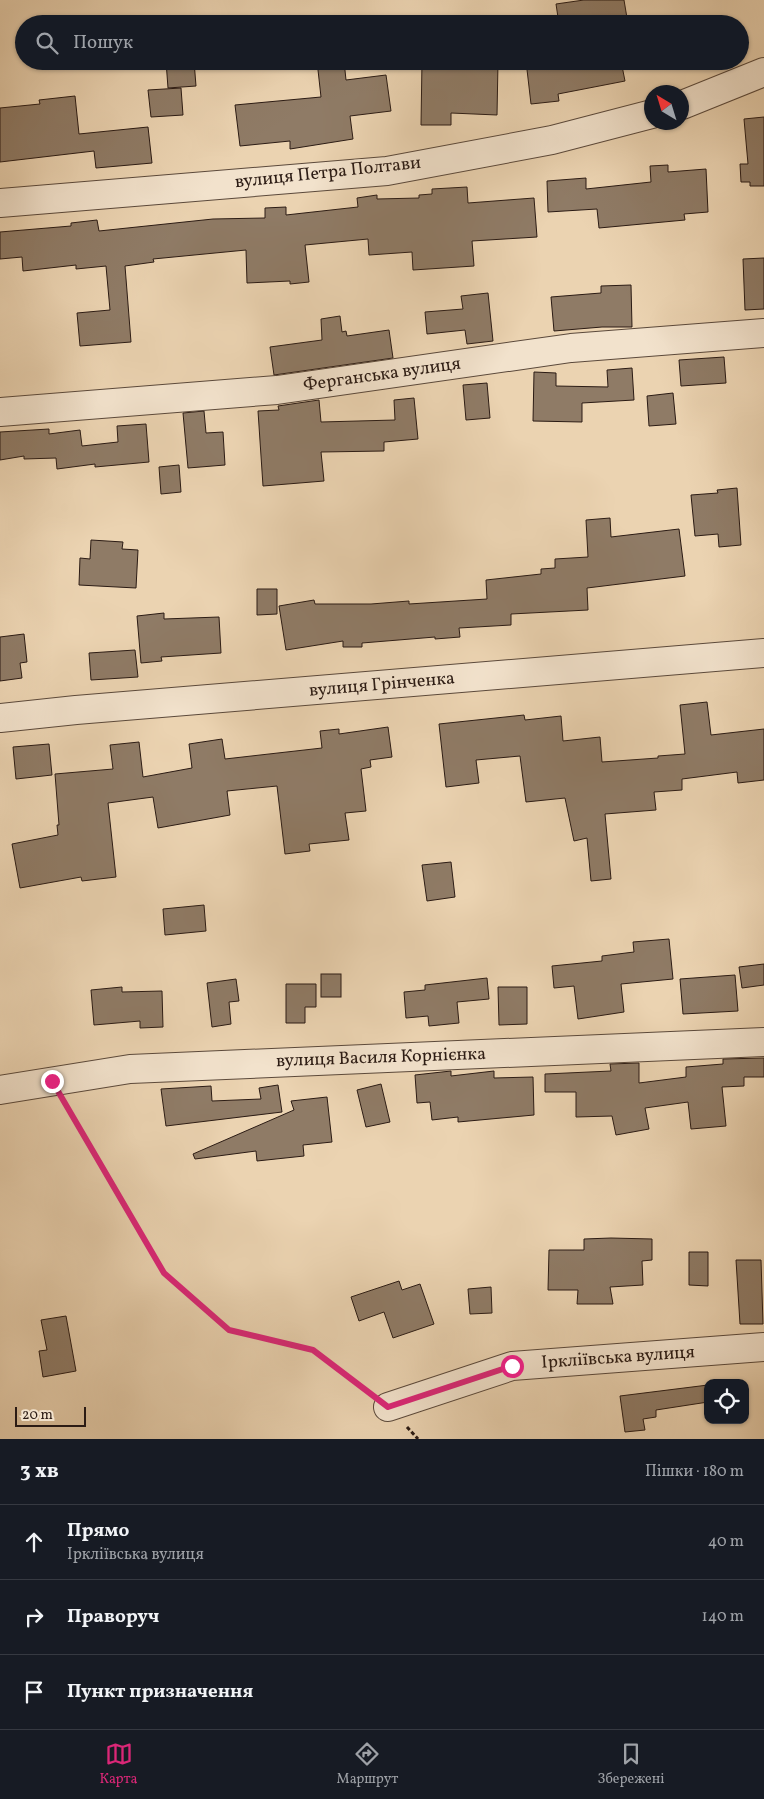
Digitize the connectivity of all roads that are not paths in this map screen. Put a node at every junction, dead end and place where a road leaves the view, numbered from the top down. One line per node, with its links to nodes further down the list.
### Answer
1 (764, 72): 2 (street)
2 (689, 102)
3 (644, 116): 4 (street, вулиця Петра Полтави)
4 (0, 203)
5 (764, 333): 6 (street, Ферганська вулиця)
6 (0, 412)
7 (764, 654): 8 (street, вулиця Грінченка)
8 (0, 718)
9 (764, 1042): 10 (street, вулиця Василя Корнієнка)
10 (0, 1090)
11 (764, 1347): 12 (street, Іркліївська вулиця)
12 (388, 1407)

